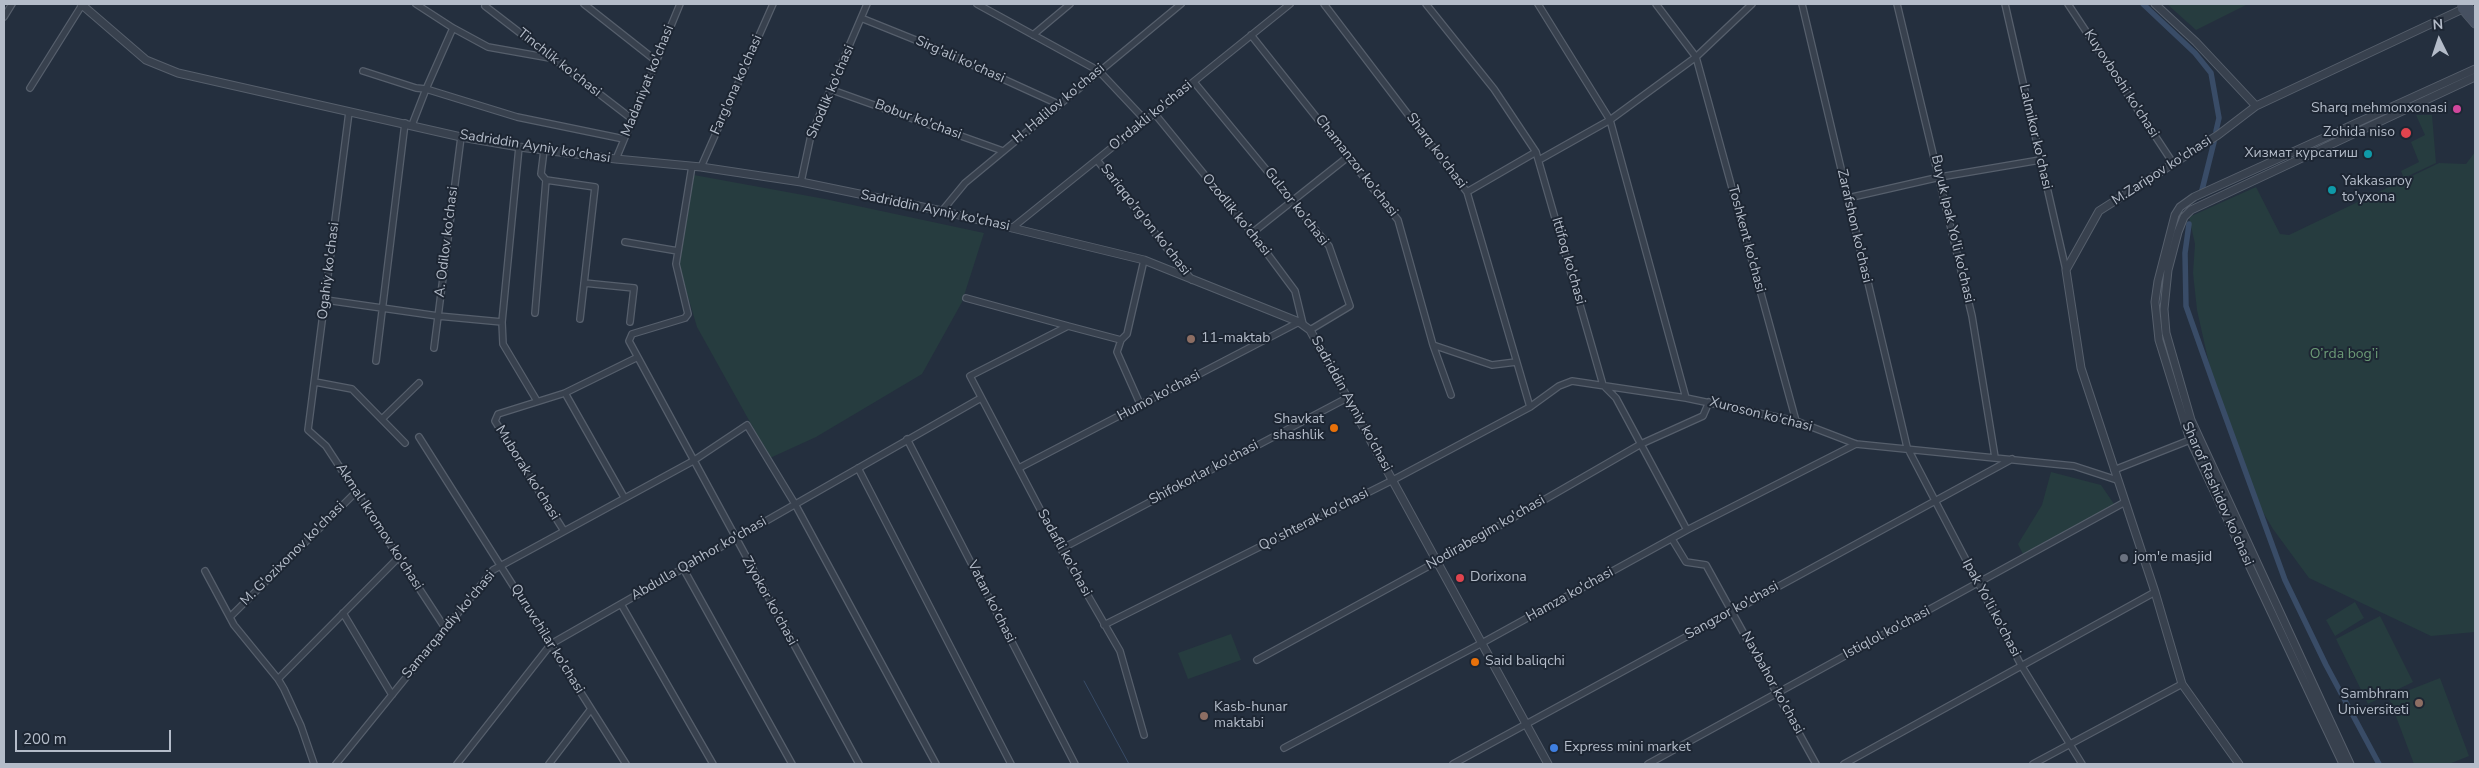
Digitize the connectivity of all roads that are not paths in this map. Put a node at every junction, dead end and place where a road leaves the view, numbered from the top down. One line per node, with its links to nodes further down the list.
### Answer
1 (12, 4): 24 (street)
2 (81, 4): 40 (street); 45 (street, Sadriddin Ayniy ko'chasi)
3 (416, 4): 29 (street)
4 (584, 4): 34 (street)
5 (680, 4): 34 (street, Madaniyat ko'chasi)
6 (773, 4): 64 (street, Farg'ona ko'chasi)
7 (867, 4): 27 (street, Shodlik ko'chasi)
8 (977, 4): 30 (street)
9 (1070, 4): 30 (street)
10 (1181, 4): 37 (street, H. Halilov ko'chasi)
11 (1290, 4): 31 (street, O'rdakli ko'chasi)
12 (1324, 4): 70 (street, Sharq ko'chasi)
13 (1426, 4): 56 (street, Ittifoq ko'chasi)
14 (1538, 4): 48 (street)
15 (1656, 4): 32 (street)
16 (1752, 4): 32 (street)
17 (1802, 4): 71 (street, Zarafshon ko'chasi)
18 (1898, 4): 66 (street, Buyuk Ipak Yo'li ko'chasi)
19 (2005, 4): 61 (street, Lalmikor ko'chasi)
20 (2068, 4): 62 (street, Kuyovboshi ko'chasi)
21 (2155, 4): 44 (street)
22 (2465, 5): 25 (main road); 28 (main road); 44 (street, M.Zaripov ko'chasi)
23 (485, 6): 33 (street, Tinchlik ko'chasi)
24 (6, 9): 26 (street)
25 (2475, 16)
26 (4, 17)
27 (861, 18): 42 (street, Shodlik ko'chasi); 43 (street, Sirg'ali ko'chasi)
28 (2475, 24)
29 (453, 28): 33 (street); 41 (street)
30 (1034, 35): 37 (street)
31 (1251, 35): 39 (street, O'rdakli ko'chasi); 57 (street, Chamanzor ko'chasi)
32 (1696, 57): 48 (street); 112 (street, Toshkent ko'chasi)
33 (553, 58): 47 (street, Tinchlik ko'chasi)
34 (655, 60): 47 (street, Madaniyat ko'chasi)
35 (2475, 69): 65 (street, Sharof Rashidov ko'chasi)
36 (363, 71): 41 (street)
37 (1099, 71): 43 (street, H. Halilov ko'chasi); 49 (street)
38 (2475, 77): 67 (street)
39 (1194, 82): 46 (street, O'rdakli ko'chasi); 72 (street, Gulzor ko'chasi)
40 (30, 88)
41 (426, 88): 50 (street); 52 (street)
42 (832, 90): 55 (street, Bobur ko'chasi); 69 (street, Shodlik ko'chasi)
43 (1058, 104): 55 (street, H. Halilov ko'chasi)
44 (2256, 106): 62 (street, M.Zaripov ko'chasi)
45 (348, 112): 50 (street, Sadriddin Ayniy ko'chasi); 83 (street, Ogahiy ko'chasi)
46 (1155, 114): 49 (street, O'rdakli ko'chasi); 75 (street, Ozodlik ko'chasi)
47 (632, 119): 52 (street, Madaniyat ko'chasi)
48 (1610, 120): 60 (street); 106 (street)
49 (1146, 121): 59 (street, O'rdakli ko'chasi)
50 (408, 124): 51 (street, Sadriddin Ayniy ko'chasi); 84 (street)
51 (461, 137): 53 (street, Sadriddin Ayniy ko'chasi); 86 (street, A. Odilov ko'chasi)
52 (624, 139): 58 (street, Madaniyat ko'chasi)
53 (519, 147): 54 (street, Sadriddin Ayniy ko'chasi); 88 (street)
54 (544, 150): 58 (street, Sadriddin Ayniy ko'chasi); 68 (street)
55 (1003, 151): 73 (street, H. Halilov ko'chasi)
56 (1536, 152): 60 (street, Ittifoq ko'chasi); 70 (street)
57 (1349, 156): 72 (street); 94 (street, Chamanzor ko'chasi)
58 (616, 160): 63 (street, Sadriddin Ayniy ko'chasi)
59 (1097, 160): 74 (street, O'rdakli ko'chasi); 80 (street, Sariqqo'rg'on ko'chasi)
60 (1539, 160): 101 (street, Ittifoq ko'chasi)
61 (2040, 160): 66 (street); 79 (street, Lalmikor ko'chasi)
62 (2173, 163): 79 (street, M.Zaripov ko'chasi)
63 (692, 166): 64 (street, Sadriddin Ayniy ko'chasi); 77 (street)
64 (701, 167): 69 (street, Sadriddin Ayniy ko'chasi)
65 (2252, 170): 67 (street); 117 (street, Sharof Rashidov ko'chasi)
66 (1940, 177): 71 (street); 122 (street, Buyuk Ipak Yo'li ko'chasi)
67 (2255, 178): 115 (street)
68 (546, 180): 81 (street); 85 (street)
69 (801, 182): 73 (street, Sadriddin Ayniy ko'chasi)
70 (1467, 192): 98 (street, Sharq ko'chasi)
71 (1848, 198): 121 (street, Zarafshon ko'chasi)
72 (1291, 200): 75 (street); 92 (street, Gulzor ko'chasi)
73 (942, 211): 74 (street, Sadriddin Ayniy ko'chasi)
74 (1012, 228): 78 (street, Sadriddin Ayniy ko'chasi)
75 (1252, 233): 90 (street, Ozodlik ko'chasi)
76 (625, 242): 77 (street)
77 (678, 251): 96 (street, Ziyokor ko'chasi)
78 (1144, 260): 80 (street, Sadriddin Ayniy ko'chasi); 93 (street)
79 (2066, 270): 127 (street)
80 (1193, 280): 90 (street, Sadriddin Ayniy ko'chasi)
81 (584, 283): 87 (street); 89 (street)
82 (966, 298): 91 (street)
83 (326, 300): 84 (street); 99 (street, Ogahiy ko'chasi)
84 (383, 308): 86 (street); 97 (street)
85 (535, 313)
86 (438, 316): 88 (street); 95 (street, A. Odilov ko'chasi)
87 (580, 319)
88 (502, 322): 107 (street)
89 (630, 322)
90 (1301, 323): 92 (street, Sadriddin Ayniy ko'chasi); 109 (street, Humo ko'chasi)
91 (1068, 326): 93 (street); 104 (street, Sadafli ko'chasi)
92 (1310, 330): 105 (street, Sadriddin Ayniy ko'chasi)
93 (1121, 340): 109 (street)
94 (1433, 345): 98 (street); 103 (street, Chamanzor ko'chasi)
95 (434, 348)
96 (636, 358): 102 (street, Muborak ko'chasi); 124 (street, Ziyokor ko'chasi)
97 (376, 361)
98 (1516, 362): 110 (street, Sharq ko'chasi)
99 (315, 382): 111 (street); 113 (street, Ogahiy ko'chasi)
100 (419, 383): 111 (street)
101 (1603, 385): 106 (street, Xuroson ko'chasi); 110 (street, Qo'shterak ko'chasi); 119 (street, Ittifoq ko'chasi)
102 (565, 392): 107 (street, Muborak ko'chasi); 131 (street)
103 (1451, 395)
104 (981, 398): 116 (street, Abdulla Qahhor ko'chasi); 126 (street, Sadafli ko'chasi)
105 (1347, 398): 128 (street, Sadriddin Ayniy ko'chasi); 139 (street, Shifokorlar ko'chasi)
106 (1686, 398): 108 (street, Xuroson ko'chasi)
107 (537, 401): 136 (street, Muborak ko'chasi)
108 (1709, 402): 112 (street, Xuroson ko'chasi); 119 (street, Nodirabegim ko'chasi)
109 (1141, 406): 126 (street, Humo ko'chasi)
110 (1530, 407): 128 (street, Qo'shterak ko'chasi)
111 (382, 419): 118 (street)
112 (1796, 421): 120 (street, Xuroson ko'chasi)
113 (308, 430): 130 (street, Akmal Ikromov ko'chasi)
114 (419, 437): 142 (street, Quruvchilar ko'chasi)
115 (2198, 437): 117 (street); 186 (street)
116 (907, 439): 125 (street, Abdulla Qahhor ko'chasi); 177 (street, Vatan ko'chasi)
117 (2190, 440): 127 (street); 185 (street, Sharof Rashidov ko'chasi)
118 (405, 443)
119 (1641, 444): 135 (street, Ittifoq ko'chasi); 141 (street, Nodirabegim ko'chasi)
120 (1856, 444): 121 (street, Xuroson ko'chasi); 135 (street, Hamza ko'chasi)
121 (1906, 447): 122 (street, Xuroson ko'chasi); 132 (street, Ipak Yo'li ko'chasi)
122 (1995, 457): 123 (street, Xuroson ko'chasi)
123 (2012, 459): 129 (street, Xuroson ko'chasi); 132 (street, Sangzor ko'chasi)
124 (693, 461): 131 (street, Samarqandiy ko'chasi); 134 (street, Samarqandiy ko'chasi); 137 (street, Ziyokor ko'chasi)
125 (858, 468): 134 (street, Abdulla Qahhor ko'chasi); 176 (street)
126 (1019, 468): 139 (street, Sadafli ko'chasi)
127 (2114, 470): 129 (street)
128 (1393, 480): 141 (street, Sadriddin Ayniy ko'chasi); 151 (street, Qo'shterak ko'chasi)
129 (2117, 480): 133 (street)
130 (356, 492): 140 (street, Akmal Ikromov ko'chasi); 150 (street, M. G'ozixonov ko'chasi)
131 (624, 497): 136 (street, Samarqandiy ko'chasi)
132 (1934, 501): 145 (street, Ipak Yo'li ko'chasi); 148 (street, Sangzor ko'chasi)
133 (2126, 502): 145 (street, Istiqlol ko'chasi); 146 (street)
134 (795, 504): 137 (street, Abdulla Qahhor ko'chasi); 175 (street)
135 (1687, 530): 138 (street, Hamza ko'chasi)
136 (564, 531): 142 (street, Samarqandiy ko'chasi)
137 (734, 538): 143 (street, Abdulla Qahhor ko'chasi); 174 (street, Ziyokor ko'chasi)
138 (1672, 539): 148 (street, Navbahor ko'chasi); 153 (street, Hamza ko'chasi)
139 (1061, 549): 151 (street, Sadafli ko'chasi)
140 (398, 558): 149 (street); 152 (street, Akmal Ikromov ko'chasi)
141 (1438, 561): 153 (street, Sadriddin Ayniy ko'chasi); 155 (street, Nodirabegim ko'chasi)
142 (501, 565): 152 (street, Samarqandiy ko'chasi); 154 (street, Quruvchilar ko'chasi)
143 (683, 568): 147 (street, Abdulla Qahhor ko'chasi); 173 (street)
144 (205, 571): 150 (street)
145 (1979, 584): 156 (street, Ipak Yo'li ko'chasi); 159 (street, Istiqlol ko'chasi)
146 (2155, 592): 156 (street); 158 (street)
147 (621, 604): 154 (street, Abdulla Qahhor ko'chasi); 172 (street)
148 (1732, 611): 159 (street, Navbahor ko'chasi); 162 (street, Sangzor ko'chasi)
149 (342, 613): 157 (street); 160 (street)
150 (230, 617): 157 (street)
151 (1104, 625): 163 (street, Sadafli ko'chasi)
152 (445, 628): 160 (street, Samarqandiy ko'chasi)
153 (1482, 643): 162 (street, Sadriddin Ayniy ko'chasi); 165 (street, Hamza ko'chasi)
154 (551, 644): 161 (street, Quruvchilar ko'chasi); 169 (street, Abdulla Qahhor ko'chasi)
155 (1257, 660)
156 (2021, 665): 164 (street, Ipak Yo'li ko'chasi); 182 (street)
157 (278, 679): 167 (street)
158 (2182, 684): 164 (street); 166 (street)
159 (1777, 692): 180 (street, Istiqlol ko'chasi); 181 (street, Navbahor ko'chasi)
160 (392, 695): 168 (street, Samarqandiy ko'chasi)
161 (591, 709): 170 (street); 171 (street, Quruvchilar ko'chasi)
162 (1527, 724): 178 (street, Sangzor ko'chasi); 179 (street, Sadriddin Ayniy ko'chasi)
163 (1144, 735)
164 (2070, 744): 183 (street); 184 (street, Ipak Yo'li ko'chasi)
165 (1284, 748)
166 (2235, 763)
167 (314, 764)
168 (336, 764)
169 (456, 764)
170 (549, 764)
171 (626, 764)
172 (713, 764)
173 (792, 764)
174 (858, 764)
175 (936, 764)
176 (1011, 764)
177 (1075, 764)
178 (1453, 764)
179 (1548, 764)
180 (1648, 764)
181 (1816, 764)
182 (1844, 764)
183 (2033, 764)
184 (2082, 764)
185 (2343, 764)
186 (2350, 764)

